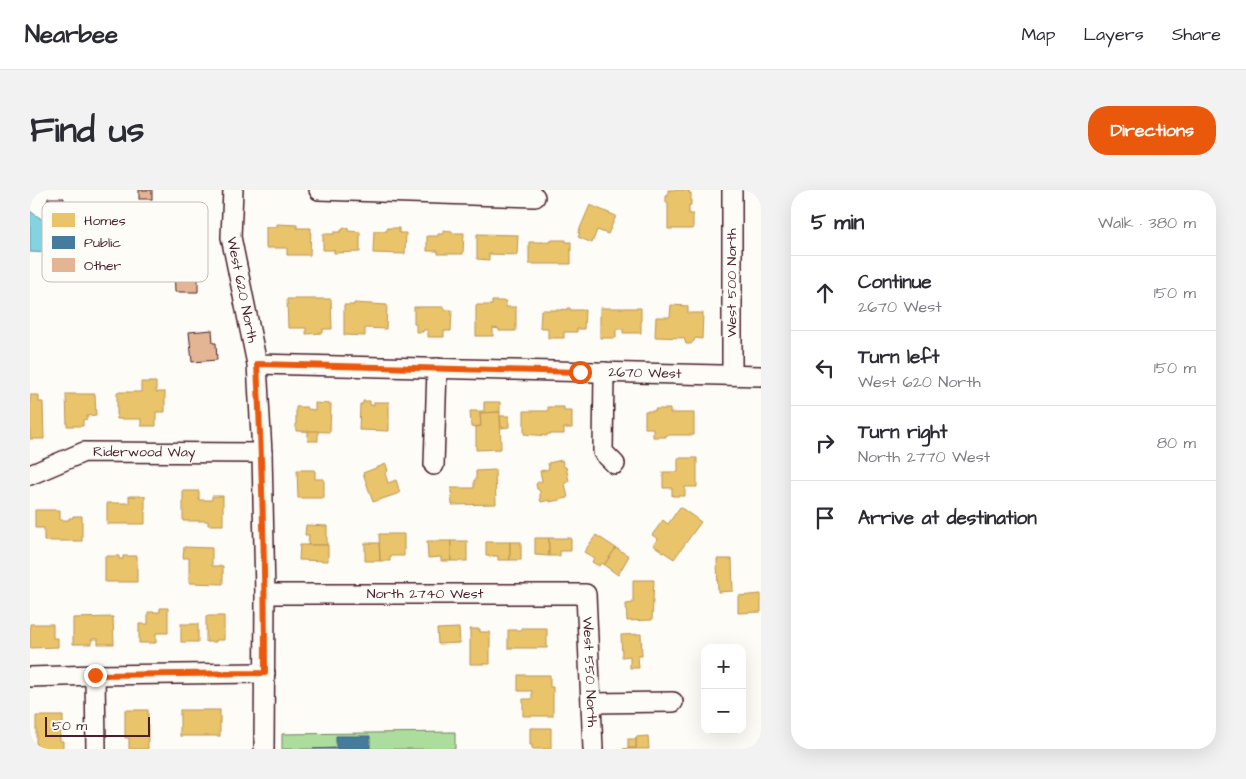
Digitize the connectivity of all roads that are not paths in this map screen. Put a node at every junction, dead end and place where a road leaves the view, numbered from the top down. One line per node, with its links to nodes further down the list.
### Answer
1 (233, 190): 5 (street, West 620 North)
2 (319, 190): 4 (street)
3 (732, 190): 8 (street, West 500 North)
4 (535, 197)
5 (257, 364): 6 (street, 2670 West); 10 (street, West 620 North)
6 (437, 368): 7 (street, 2670 West); 11 (street)
7 (604, 372): 8 (street, 2670 West); 12 (street)
8 (732, 375): 9 (street, 2670 West)
9 (761, 376)
10 (262, 454): 13 (street, Riderwood Way); 14 (street, West 620 North)
11 (434, 464)
12 (615, 464)
13 (30, 475)
14 (265, 594): 15 (street, North 2740 West); 16 (street, West 620 North)
15 (586, 594): 20 (street, West 550 North)
16 (265, 673): 17 (street); 22 (street, West 620 North)
17 (95, 675): 18 (street); 21 (street)
18 (30, 677)
19 (673, 702): 20 (street)
20 (591, 703): 23 (street, West 550 North)
21 (96, 749)
22 (264, 749)
23 (593, 749)

